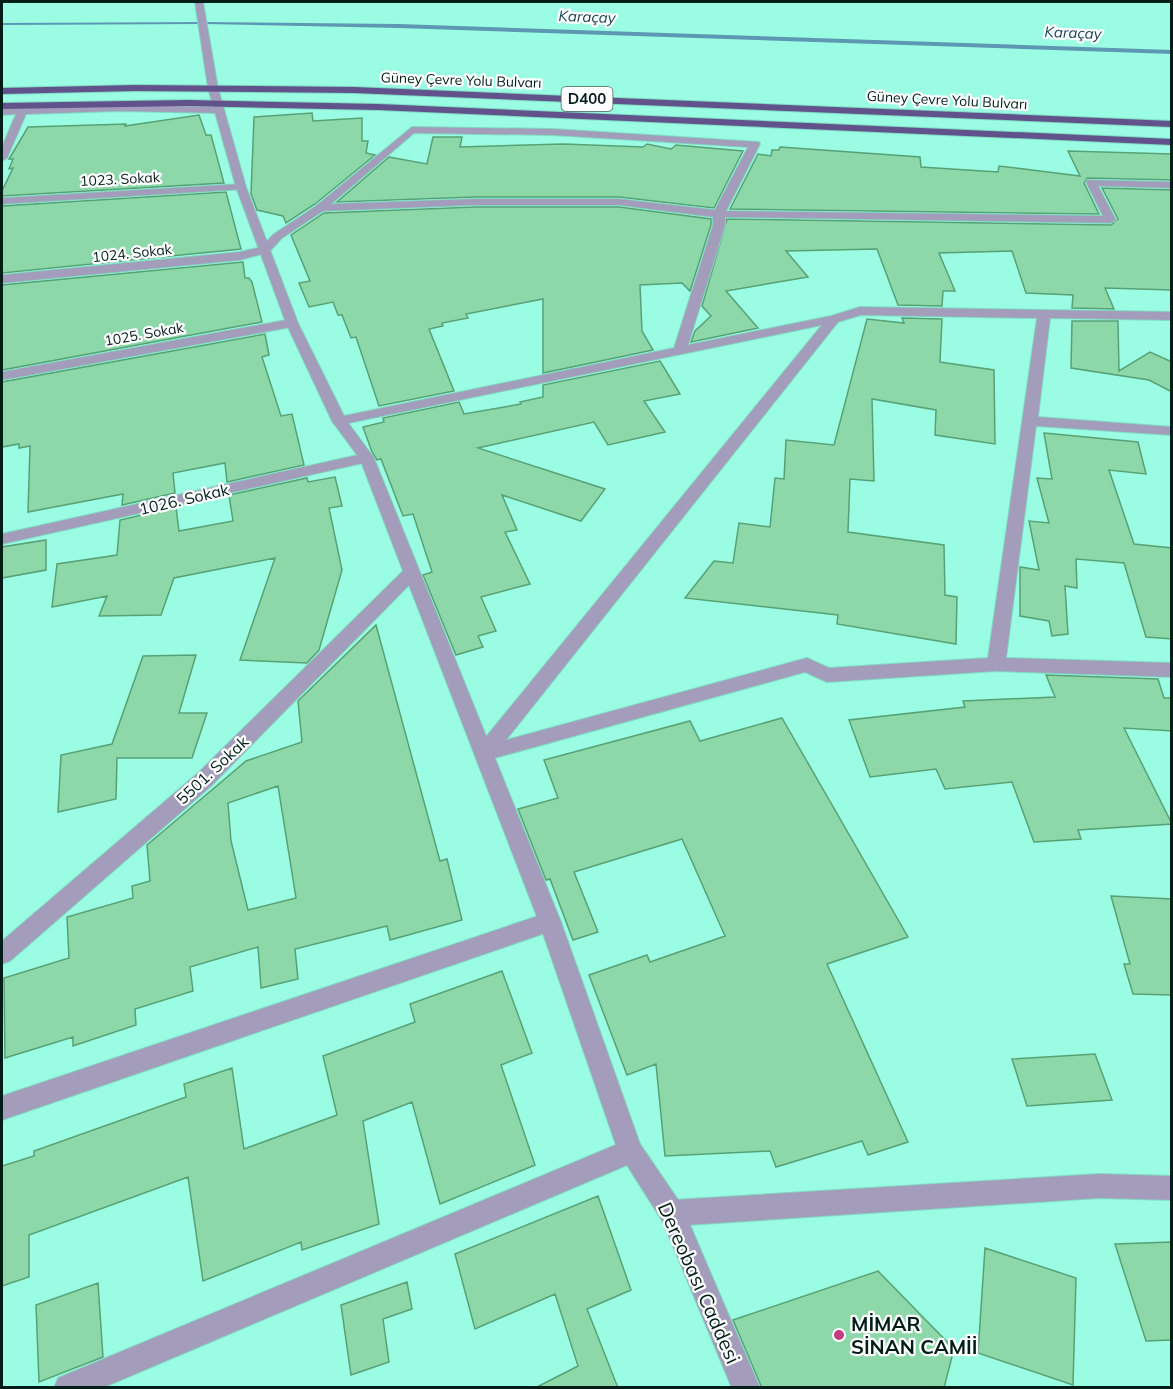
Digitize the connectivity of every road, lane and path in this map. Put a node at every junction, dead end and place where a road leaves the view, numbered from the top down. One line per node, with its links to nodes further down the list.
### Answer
1 (199, 2): 3 (street, Dereobası Caddesi)
2 (2, 91): 3 (highway, Güney Çevre Yolu Bulvarı / D400)
3 (216, 100): 4 (highway, Güney Çevre Yolu Bulvarı / D400); 5 (street); 7 (highway, Güney Çevre Yolu Bulvarı / D400); 8 (highway, Güney Çevre Yolu Bulvarı / D400); 11 (street, Dereobası Caddesi)
4 (2, 106)
5 (22, 111): 6 (street); 9 (street)
6 (2, 112)
7 (1172, 124)
8 (1172, 142)
9 (2, 158)
10 (1172, 185): 14 (street)
11 (241, 187): 12 (street, 1023. Sokak); 15 (street, Dereobası Caddesi)
12 (2, 201)
13 (320, 208): 14 (street); 14 (street); 15 (street)
14 (719, 214): 21 (street)
15 (265, 250): 16 (street, 1024. Sokak); 20 (street, Dereobası Caddesi)
16 (2, 279)
17 (1044, 314): 18 (street); 19 (street); 23 (street)
18 (1172, 316)
19 (834, 319): 21 (street); 31 (street)
20 (291, 322): 22 (street, 1025. Sokak); 24 (street, Dereobası Caddesi)
21 (680, 350): 24 (street)
22 (2, 376)
23 (1030, 421): 25 (street); 29 (street)
24 (339, 422): 26 (street, Dereobası Caddesi)
25 (1172, 431)
26 (367, 458): 27 (street, 1026. Sokak); 28 (street, Dereobası Caddesi)
27 (2, 539)
28 (411, 573): 31 (street, Dereobası Caddesi); 33 (street, 5501. Sokak)
29 (996, 664): 30 (street); 31 (street)
30 (1172, 670)
31 (484, 753): 32 (street, Dereobası Caddesi)
32 (550, 922): 34 (street); 35 (street, Dereobası Caddesi)
33 (2, 954)
34 (2, 1108)
35 (630, 1151): 37 (street, Dereobası Caddesi); 38 (street)
36 (1172, 1188): 37 (street)
37 (672, 1213): 39 (street, Dereobası Caddesi)
38 (68, 1388)
39 (746, 1388)

